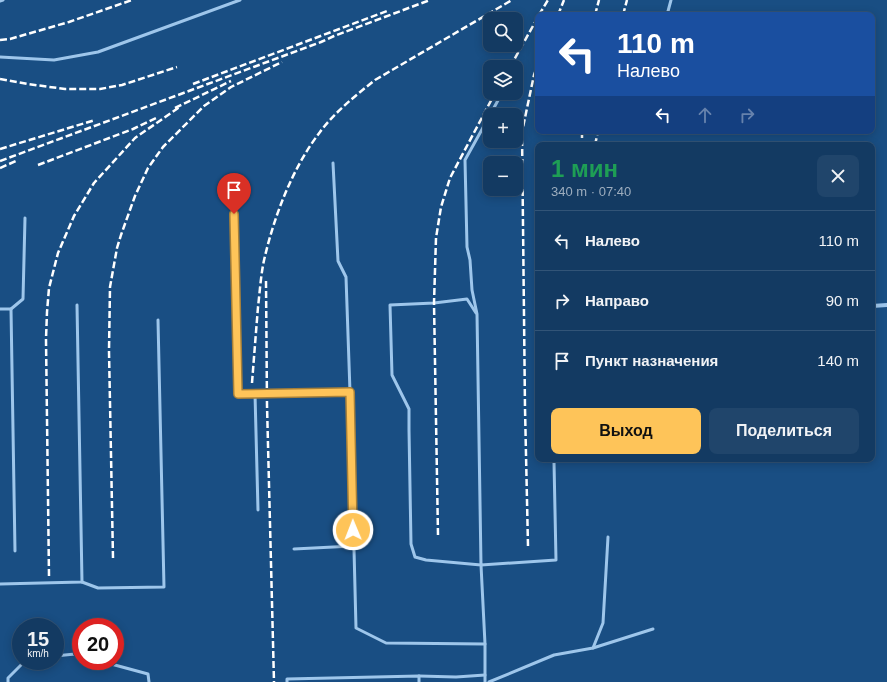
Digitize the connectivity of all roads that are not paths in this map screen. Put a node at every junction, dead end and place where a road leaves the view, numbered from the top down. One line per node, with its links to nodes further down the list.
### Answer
1 (3, 0): 4 (lane)
2 (240, 0): 6 (lane)
3 (671, 0): 5 (lane)
4 (0, 1)
5 (668, 12)
6 (0, 57)
7 (483, 128): 16 (lane)
8 (333, 163): 18 (lane)
9 (233, 184): 19 (lane)
10 (25, 218): 15 (lane)
11 (77, 305): 27 (lane)
12 (887, 305): 13 (street)
13 (875, 306)
14 (0, 309): 15 (lane)
15 (11, 309): 25 (lane)
16 (477, 314): 26 (lane); 26 (lane)
17 (158, 320): 27 (lane)
18 (350, 392): 19 (lane); 23 (lane)
19 (255, 394): 21 (lane)
20 (554, 462): 26 (lane)
21 (258, 510)
22 (608, 537): 31 (lane)
23 (353, 546): 24 (lane); 30 (lane)
24 (294, 548)
25 (15, 551)
26 (481, 565): 30 (lane)
27 (82, 582): 28 (lane)
28 (0, 584)
29 (653, 629): 31 (lane)
30 (485, 644): 34 (lane)
31 (593, 648): 41 (lane)
32 (124, 668): 37 (lane)
33 (16, 670): 36 (lane)
34 (485, 675): 35 (lane); 40 (lane)
35 (419, 676): 38 (lane); 39 (lane)
36 (8, 682)
37 (149, 682)
38 (287, 682)
39 (419, 682)
40 (485, 682)
41 (490, 682)

